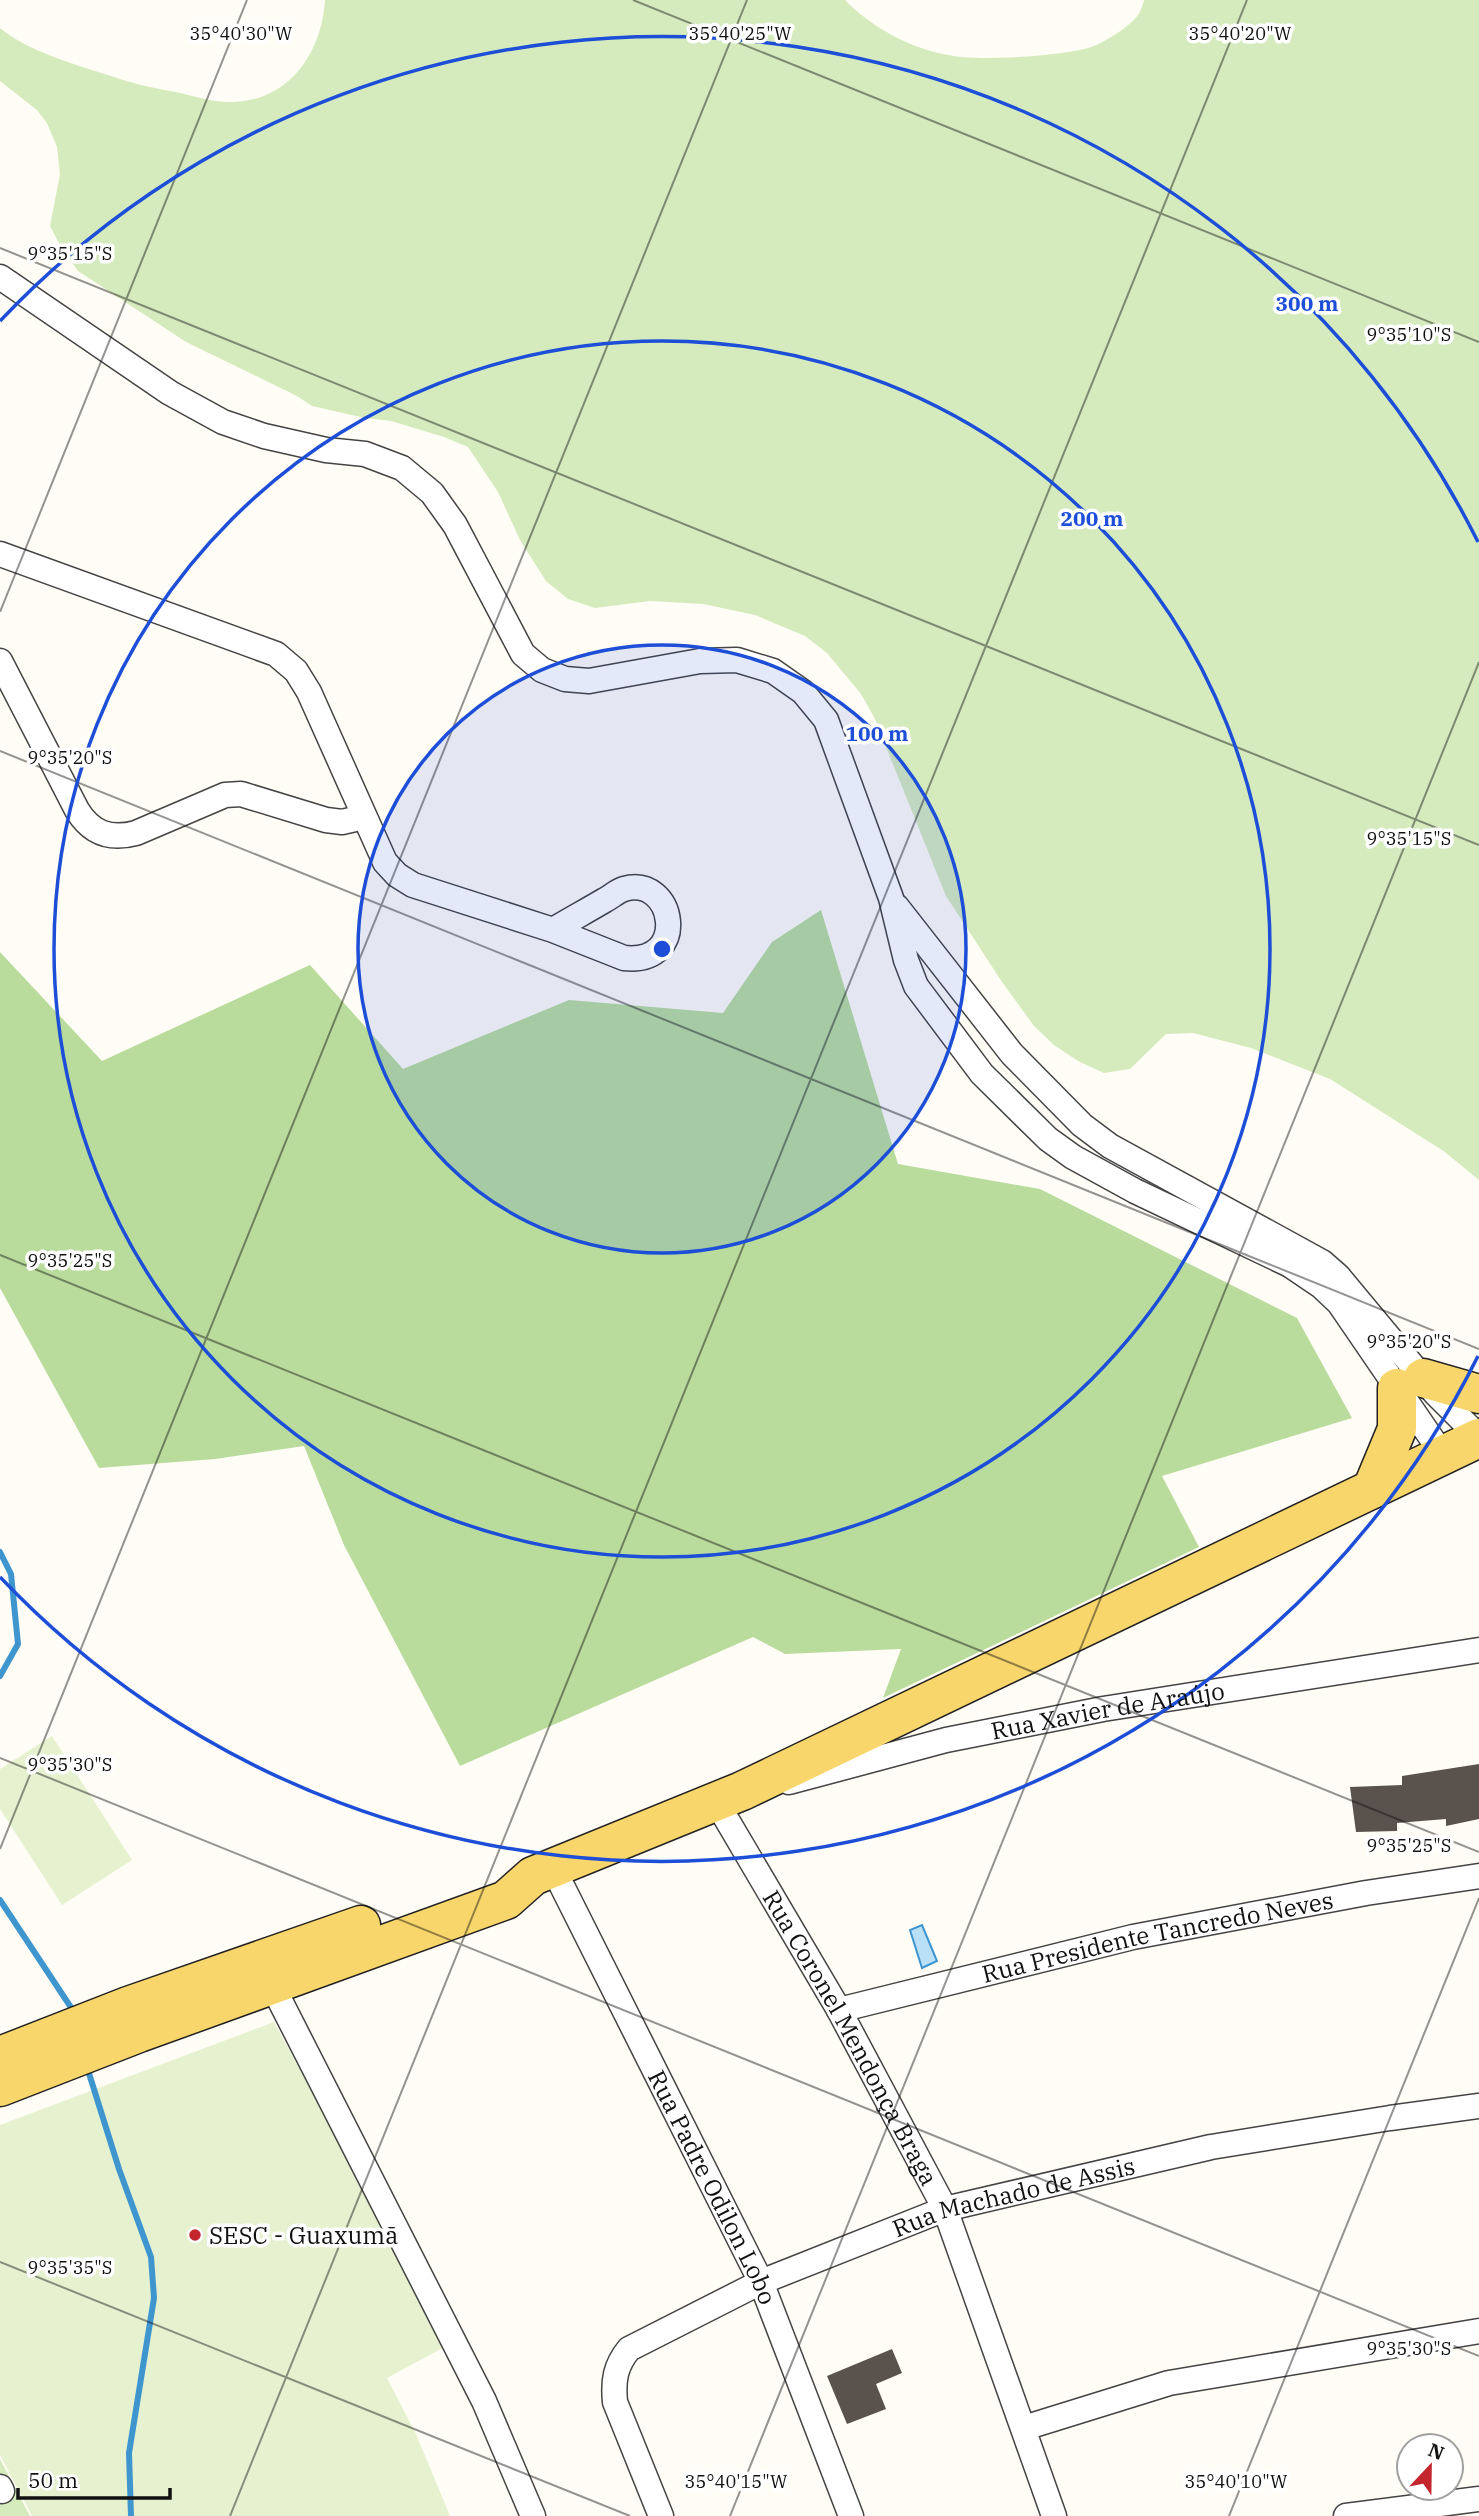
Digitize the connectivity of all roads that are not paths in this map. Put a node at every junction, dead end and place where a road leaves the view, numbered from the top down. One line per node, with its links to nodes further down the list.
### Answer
1 (0, 277): 5 (street)
2 (0, 554): 4 (street)
3 (0, 661): 4 (street)
4 (364, 817): 6 (street)
5 (891, 898): 7 (street); 7 (street)
6 (553, 930)
7 (1410, 1383): 8 (main road); 9 (street); 10 (street); 11 (main road)
8 (1479, 1394)
9 (1479, 1437): 10 (main road)
10 (1443, 1455): 11 (main road)
11 (1373, 1489): 13 (main road)
12 (1479, 1650): 13 (street, Rua Xavier de Araújo)
13 (729, 1797): 14 (main road); 17 (street, Rua Coronel Mendonça Braga)
14 (543, 1872): 16 (main road); 18 (main road); 22 (street, Rua Padre Odilon Lobo)
15 (1479, 1876): 17 (street, Rua Presidente Tancredo Neves)
16 (272, 1985): 18 (main road); 26 (street)
17 (839, 2010): 21 (street, Rua Coronel Mendonça Braga)
18 (133, 2019): 19 (main road)
19 (0, 2077)
20 (1479, 2106): 21 (street, Rua Machado de Assis)
21 (945, 2209): 22 (street, Rua Machado de Assis); 24 (street, Rua Coronel Mendonça Braga)
22 (761, 2282): 27 (street, Rua Machado de Assis); 28 (street, Rua Padre Odilon Lobo)
23 (1479, 2331): 24 (street)
24 (1024, 2428): 29 (street, Rua Coronel Mendonça Braga)
25 (1479, 2499): 30 (street)
26 (533, 2516)
27 (661, 2516)
28 (851, 2516)
29 (1054, 2516)
30 (1346, 2516)

